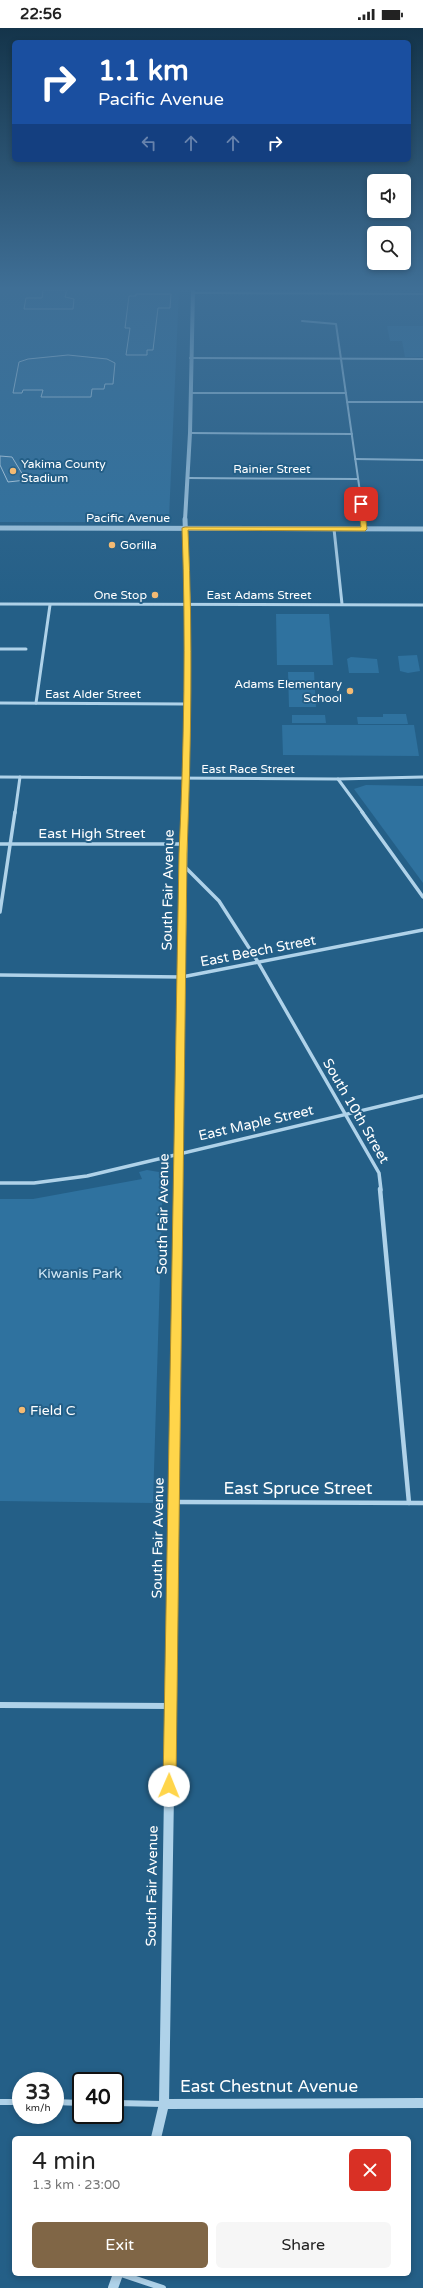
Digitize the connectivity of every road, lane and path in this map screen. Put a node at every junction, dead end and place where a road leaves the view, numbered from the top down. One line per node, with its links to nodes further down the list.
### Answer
1 (190, 395): 5 (street, South Fair Avenue)
2 (346, 395): 3 (street)
3 (347, 402): 4 (street); 6 (street)
4 (423, 402)
5 (190, 433): 6 (street); 9 (street, South Fair Avenue)
6 (352, 434): 7 (street)
7 (355, 459): 8 (street); 10 (street)
8 (423, 460)
9 (188, 478): 10 (street, Rainier Street); 12 (street, South Fair Avenue)
10 (357, 479): 14 (street)
11 (0, 528): 12 (street, Pacific Avenue)
12 (185, 528): 13 (street, Pacific Avenue); 19 (street, South Fair Avenue)
13 (334, 529): 14 (street, Pacific Avenue); 17 (street)
14 (365, 529): 15 (street, Pacific Avenue)
15 (423, 529)
16 (0, 604): 18 (street, East Adams Street)
17 (342, 604): 19 (street, East Adams Street); 20 (street, East Adams Street)
18 (50, 605): 19 (street, East Adams Street); 24 (street)
19 (188, 605): 25 (street, South Fair Avenue)
20 (423, 605)
21 (0, 649): 22 (street)
22 (26, 649)
23 (0, 703): 24 (street, East Alder Street)
24 (36, 703): 25 (street, East Alder Street)
25 (186, 704): 28 (street, South Fair Avenue)
26 (0, 777): 27 (street, East Race Street)
27 (20, 777): 28 (street, East Race Street); 32 (street)
28 (186, 777): 30 (street, East Race Street); 33 (street, South Fair Avenue)
29 (423, 777): 30 (street, East Race Street)
30 (338, 779): 35 (street)
31 (0, 844): 32 (street, East High Street)
32 (10, 844): 33 (street, East High Street); 36 (street)
33 (183, 844): 34 (street, South Fair Avenue)
34 (183, 865): 38 (street, South 10th Street); 40 (street, South Fair Avenue)
35 (423, 897)
36 (0, 912)
37 (423, 930): 38 (street, East Beech Street)
38 (258, 962): 40 (street, East Beech Street); 42 (street, South 10th Street)
39 (0, 975): 40 (street, East Beech Street)
40 (182, 976): 43 (street, South Fair Avenue)
41 (423, 1096): 42 (street, East Maple Street)
42 (346, 1114): 43 (street, East Maple Street); 46 (street, South 10th Street)
43 (179, 1153): 44 (street, East Maple Street); 45 (street, South Fair Avenue)
44 (0, 1183)
45 (173, 1502): 46 (street, East Spruce Street); 49 (street, South Fair Avenue)
46 (409, 1503): 47 (street, East Spruce Street)
47 (423, 1503)
48 (0, 1705): 49 (street)
49 (171, 1706): 54 (street, South Fair Avenue)
50 (0, 2102): 51 (street)
51 (12, 2102)
52 (124, 2103): 54 (street, East Chestnut Avenue)
53 (423, 2103): 54 (street, East Chestnut Avenue)
54 (164, 2104): 55 (street, South Fair Avenue)
55 (156, 2136)
56 (118, 2276): 58 (street)
57 (125, 2276): 59 (street)
58 (113, 2288)
59 (163, 2288)

